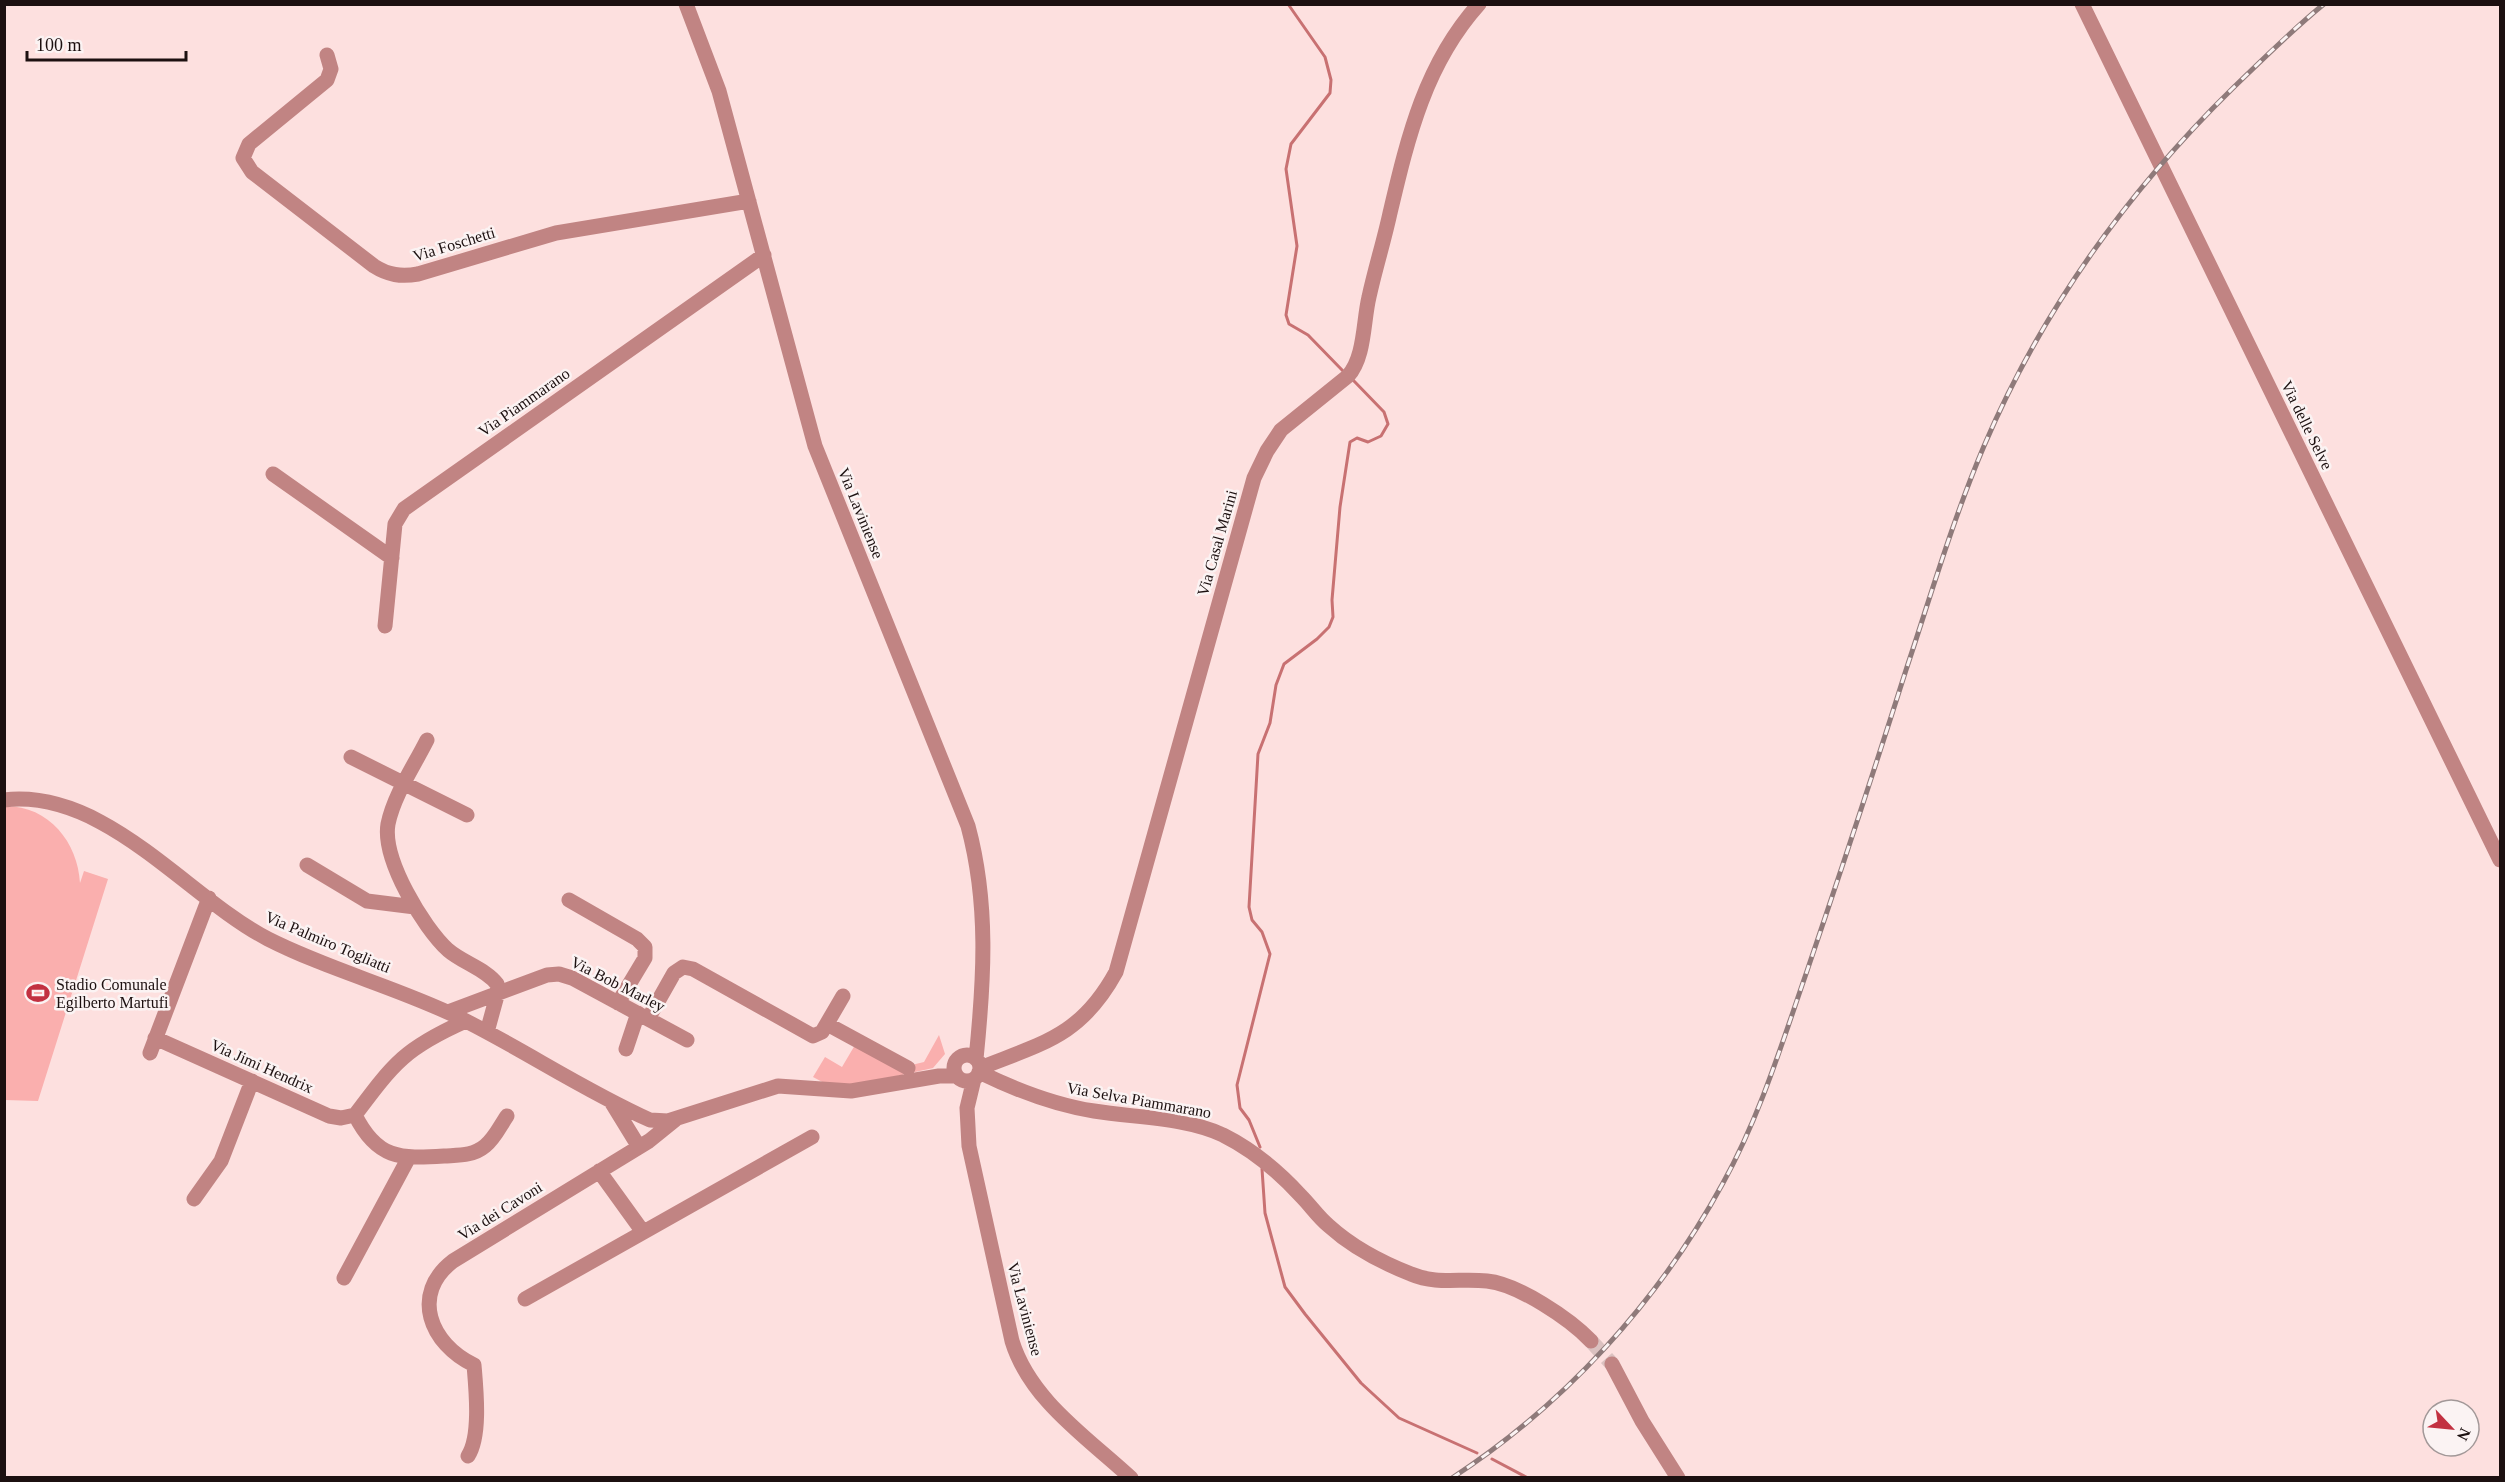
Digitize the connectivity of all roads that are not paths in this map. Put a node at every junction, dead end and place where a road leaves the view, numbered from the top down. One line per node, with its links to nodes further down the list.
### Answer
1 (686, 4): 5 (street, Via Laviniense)
2 (1479, 4): 31 (street, Via Casal Marini)
3 (2082, 4): 15 (street, Via delle Selve)
4 (327, 55): 5 (street, Via Foschetti)
5 (749, 201): 6 (street, Via Laviniense)
6 (764, 255): 8 (street, Via Piammarano); 31 (street, Via Laviniense)
7 (273, 474): 8 (street)
8 (392, 558): 9 (street, Via Piammarano)
9 (385, 626)
10 (427, 740): 12 (street)
11 (351, 757): 12 (street)
12 (405, 784): 14 (street); 19 (street)
13 (4, 800): 17 (street, Via Palmiro Togliatti)
14 (467, 815)
15 (2500, 860)
16 (308, 865): 19 (street)
17 (209, 898): 23 (street, Via Palmiro Togliatti); 32 (street, Via Jimi Hendrix)
18 (568, 900): 22 (street)
19 (416, 907): 20 (street)
20 (498, 995): 22 (street, Via Bob Marley); 23 (street, Via Bob Marley); 27 (street)
21 (843, 996): 26 (street)
22 (618, 1003): 24 (street, Via Bob Marley)
23 (448, 1012): 25 (street, Via Palmiro Togliatti)
24 (643, 1016): 26 (street); 28 (street, Via Bob Marley); 29 (street)
25 (466, 1021): 27 (street, Via Palmiro Togliatti); 34 (street)
26 (827, 1024): 30 (street)
27 (487, 1032): 33 (street, Via Palmiro Togliatti)
28 (687, 1040)
29 (626, 1048)
30 (908, 1068)
31 (968, 1069): 36 (street, Via Palmiro Togliatti); 45 (street, Via Selva Piammarano); 48 (street, Via Laviniense)
32 (252, 1081): 34 (street, Via Jimi Hendrix); 41 (street)
33 (612, 1102): 36 (street, Via Palmiro Togliatti); 38 (street, Via Palmiro Togliatti)
34 (355, 1115): 39 (street)
35 (507, 1116): 39 (street)
36 (675, 1120): 38 (street, Via dei Cavoni)
37 (812, 1137): 42 (street)
38 (639, 1147): 40 (street, Via dei Cavoni)
39 (408, 1159): 43 (street)
40 (599, 1171): 42 (street); 47 (street, Via dei Cavoni)
41 (194, 1199)
42 (643, 1232): 44 (street)
43 (344, 1278)
44 (525, 1299)
45 (1591, 1341)
46 (1612, 1364): 49 (street)
47 (468, 1456)
48 (1131, 1478)
49 (1678, 1478)

